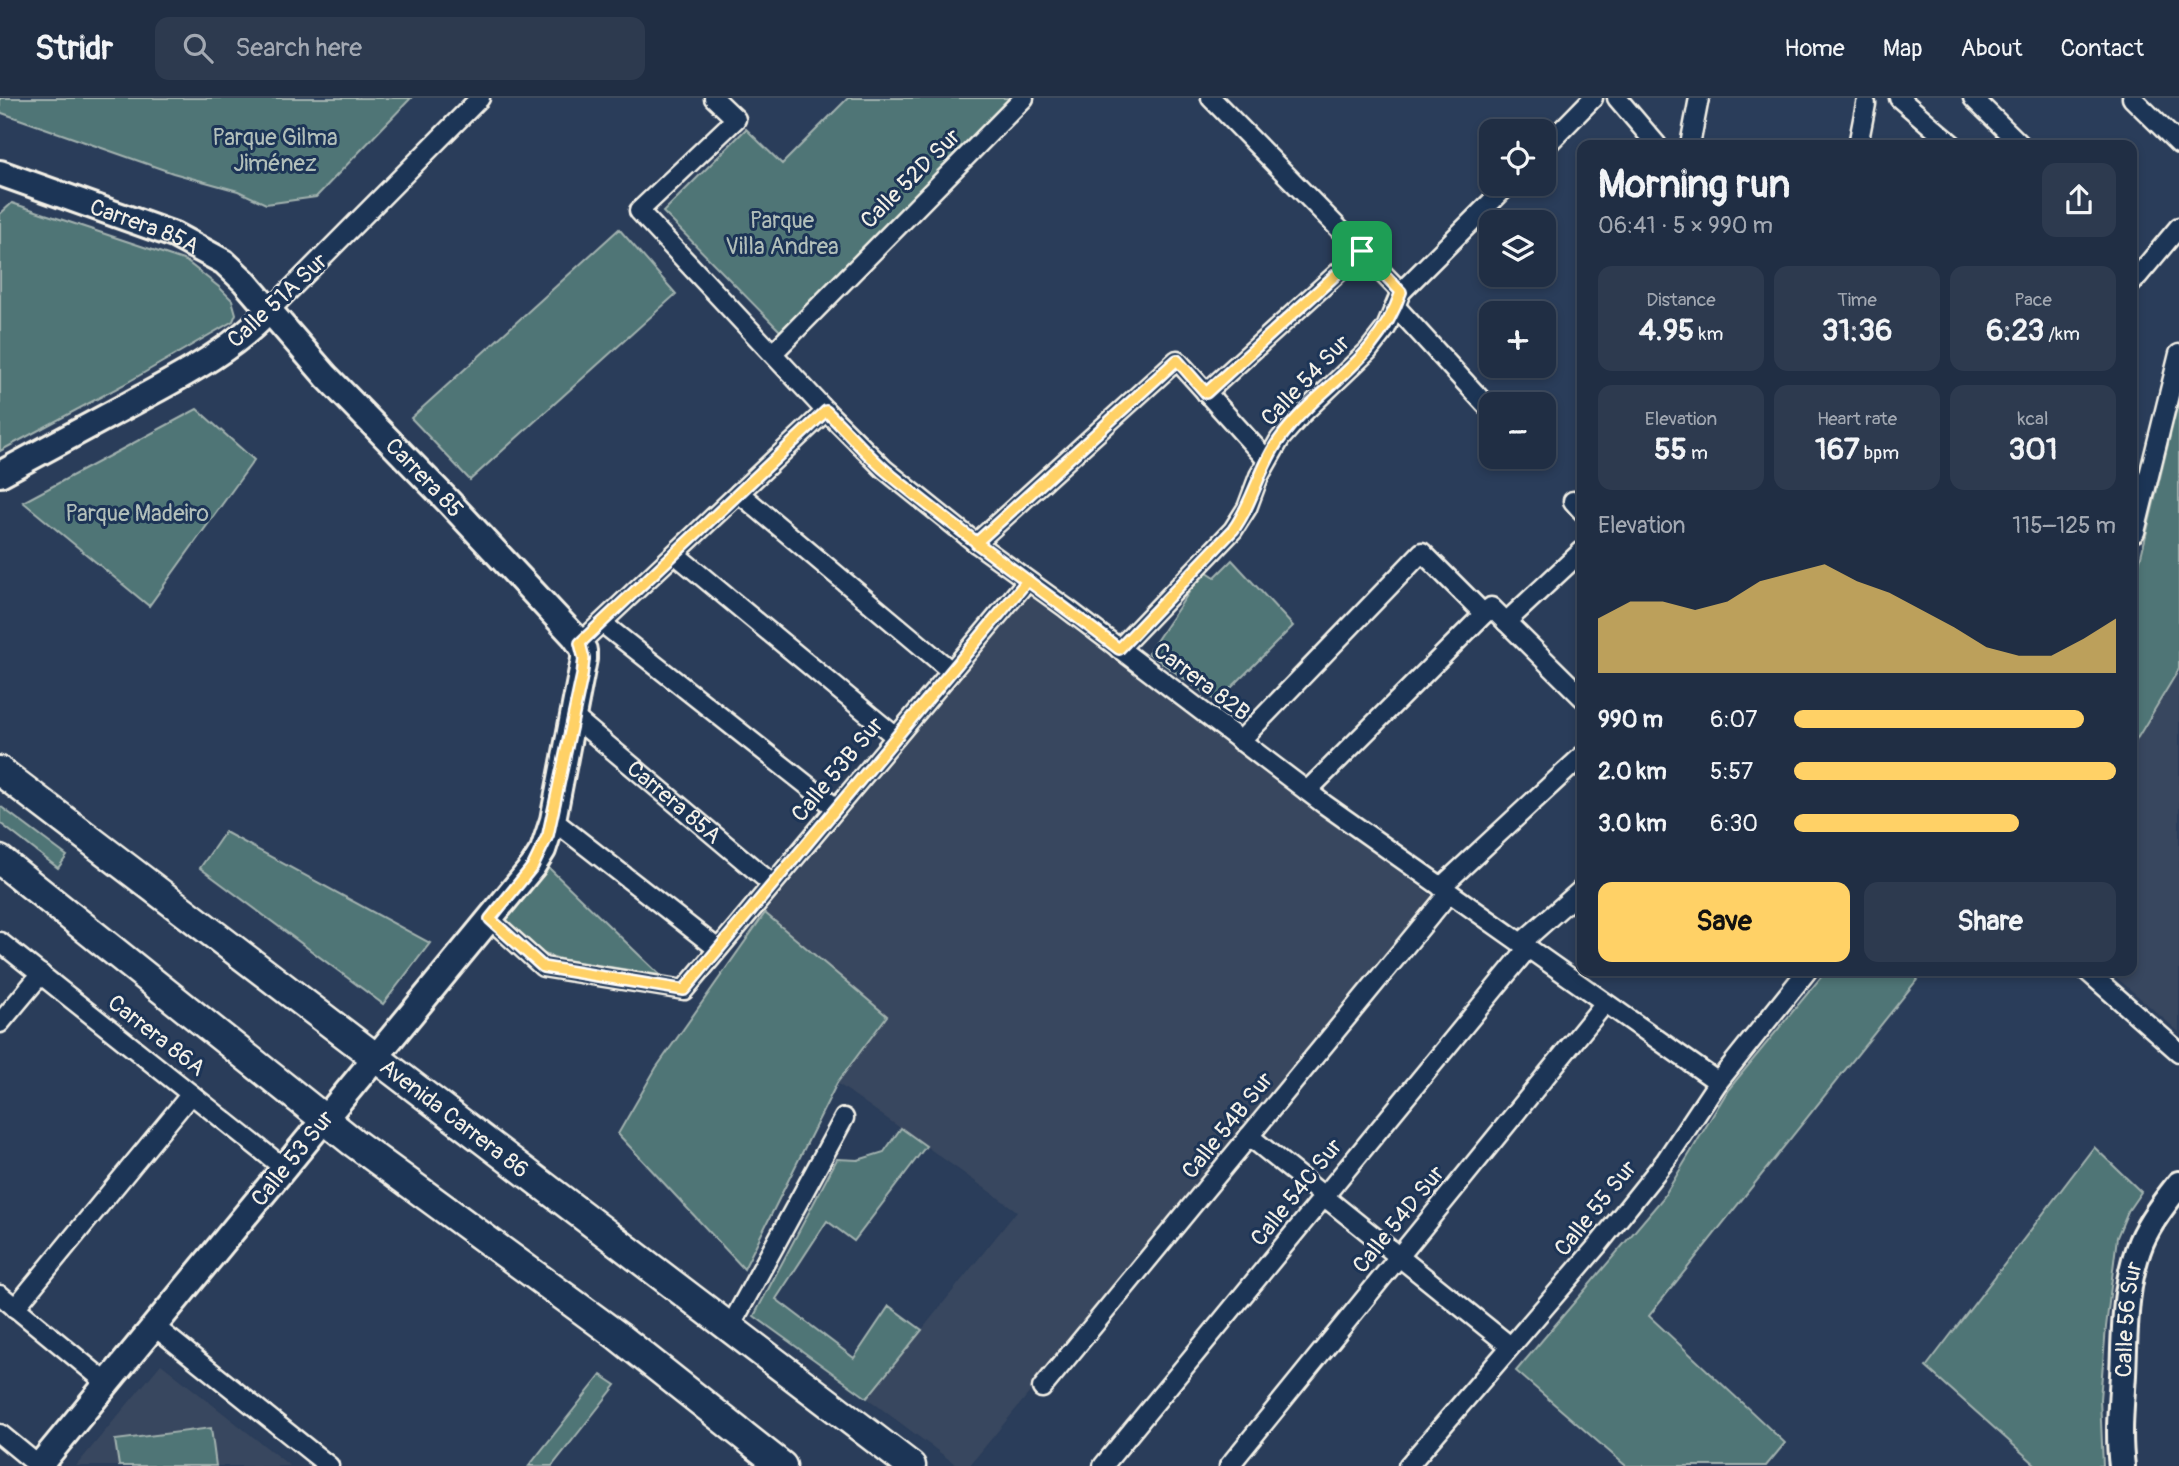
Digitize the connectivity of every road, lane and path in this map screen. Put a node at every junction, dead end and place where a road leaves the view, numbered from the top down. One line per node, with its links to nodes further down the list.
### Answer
1 (480, 98): 27 (street, Calle 51A Sur)
2 (714, 98): 28 (street, Carrera 82B)
3 (1024, 98): 28 (street, Calle 52D Sur)
4 (1211, 98): 22 (street)
5 (1593, 98): 13 (street)
6 (1617, 98): 14 (street)
7 (1699, 98): 15 (street)
8 (1899, 98): 17 (street)
9 (1973, 98): 18 (street)
10 (2132, 98): 12 (street)
11 (1866, 100): 16 (street)
12 (2176, 135)
13 (1556, 136)
14 (1653, 140)
15 (1691, 140)
16 (1859, 140)
17 (1947, 140)
18 (2016, 140)
19 (0, 173): 27 (street, Carrera 85A)
20 (1497, 196): 26 (street, Calle 54 Sur)
21 (2179, 227): 24 (street)
22 (1362, 251): 26 (street); 30 (street)
23 (2137, 259): 24 (street)
24 (2145, 267): 25 (street)
25 (2137, 277)
26 (1398, 300): 31 (street); 33 (street, Calle 54 Sur)
27 (269, 311): 34 (street, Calle 51A Sur); 44 (street, Carrera 85)
28 (773, 353): 32 (street, Carrera 82B)
29 (2179, 354): 36 (street)
30 (1206, 393): 33 (street); 37 (street)
31 (1479, 397)
32 (826, 411): 35 (street); 37 (street, Carrera 82B)
33 (1266, 460): 45 (street, Calle 54 Sur)
34 (0, 474)
35 (740, 492): 38 (street); 46 (street)
36 (2137, 515)
37 (976, 543): 40 (street, Carrera 82B)
38 (675, 554): 43 (street); 49 (street)
39 (1577, 556): 42 (street)
40 (1027, 581): 45 (street, Carrera 82B); 46 (street, Calle 53B Sur)
41 (1488, 610): 42 (street); 50 (street); 53 (street)
42 (1506, 622): 47 (street)
43 (602, 623): 44 (street); 54 (street)
44 (580, 643): 48 (street, Calle 53 Sur)
45 (1119, 649): 50 (street, Carrera 82B)
46 (951, 671): 49 (street, Calle 53B Sur)
47 (1577, 686)
48 (575, 718): 55 (street, Calle 53 Sur); 57 (street, Carrera 85A)
49 (896, 737): 54 (street, Calle 53B Sur)
50 (1240, 741): 53 (street, Carrera 82B)
51 (1577, 761): 58 (street, Calle 54B Sur)
52 (0, 771): 70 (main road, Avenida Carrera 86)
53 (1307, 792): 58 (street, Carrera 82B)
54 (836, 808): 57 (street, Calle 53B Sur)
55 (553, 820): 60 (street, Calle 53 Sur); 63 (street)
56 (0, 860): 74 (main road)
57 (772, 884): 63 (street, Calle 53B Sur)
58 (1445, 890): 62 (street, Carrera 82B); 75 (street, Calle 54B Sur)
59 (1577, 894): 62 (street, Calle 54C Sur)
60 (490, 919): 63 (street, Calle 53B Sur); 70 (street, Calle 53 Sur)
61 (0, 942): 64 (street, Carrera 86A)
62 (1524, 946): 67 (street, Carrera 82B); 78 (street, Calle 54C Sur)
63 (718, 949)
64 (41, 974): 68 (street); 72 (street, Carrera 86A)
65 (1803, 976): 71 (street, Calle 55 Sur)
66 (2093, 976): 69 (street)
67 (1605, 1003): 71 (street, Carrera 82B); 79 (street, Calle 54D Sur)
68 (0, 1023)
69 (2179, 1052)
70 (374, 1058): 74 (street, Calle 53 Sur); 83 (main road, Avenida Carrera 86)
71 (1718, 1082): 84 (street, Calle 55 Sur)
72 (191, 1094): 76 (street, Carrera 86A); 81 (street)
73 (844, 1118): 83 (street)
74 (324, 1119): 76 (street, Calle 53 Sur); 90 (main road)
75 (1249, 1136): 78 (street); 86 (street, Calle 54B Sur)
76 (284, 1167): 82 (street, Calle 53 Sur)
77 (2179, 1184): 95 (street, Calle 56 Sur)
78 (1324, 1196): 79 (street); 92 (street, Calle 54C Sur)
79 (1399, 1256): 84 (street); 93 (street, Calle 54D Sur)
80 (0, 1295): 81 (street)
81 (15, 1308): 85 (street)
82 (154, 1325): 85 (street, Calle 53 Sur); 89 (street)
83 (729, 1329): 91 (main road, Avenida Carrera 86)
84 (1510, 1346): 94 (street, Calle 55 Sur)
85 (107, 1383): 88 (street, Calle 53 Sur)
86 (1042, 1388)
87 (0, 1434): 88 (street)
88 (39, 1466)
89 (330, 1466)
90 (782, 1466)
91 (911, 1466)
92 (1103, 1466)
93 (1229, 1466)
94 (1408, 1466)
95 (2122, 1466)

